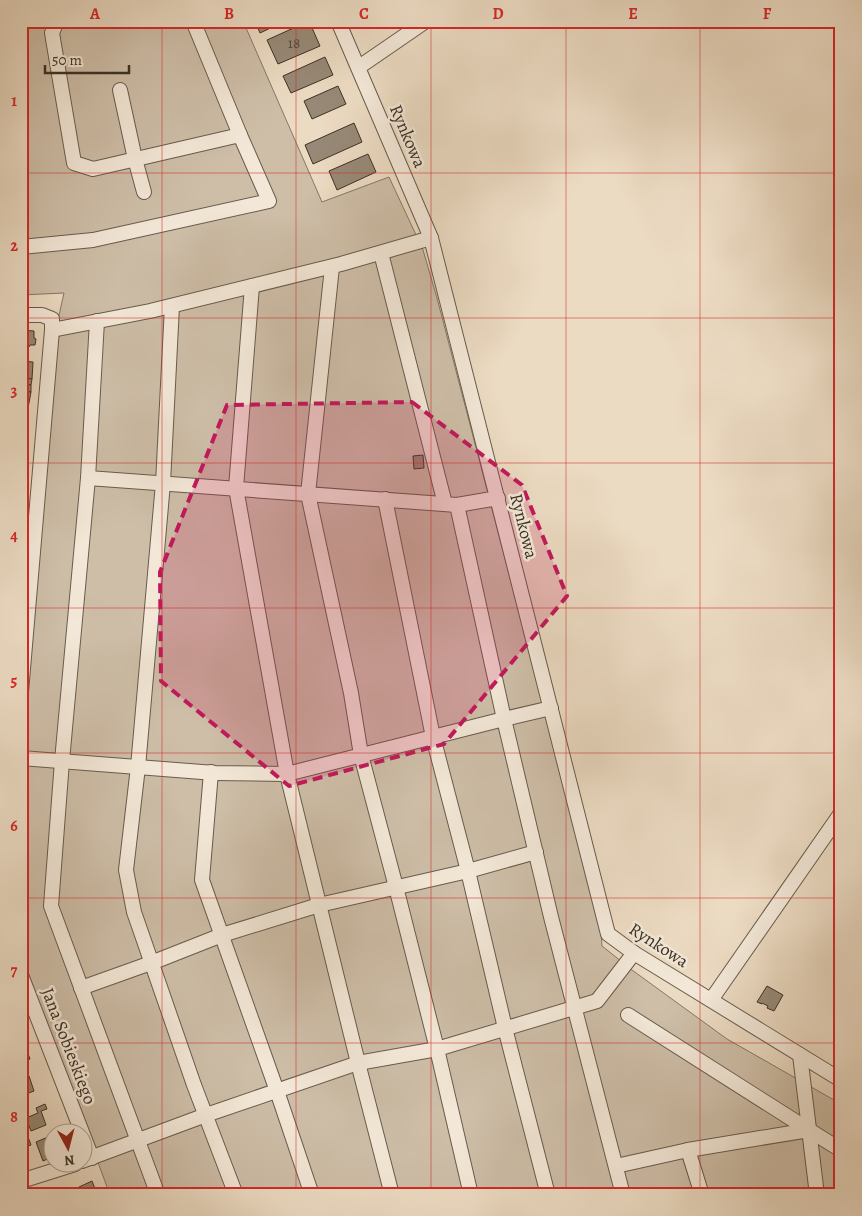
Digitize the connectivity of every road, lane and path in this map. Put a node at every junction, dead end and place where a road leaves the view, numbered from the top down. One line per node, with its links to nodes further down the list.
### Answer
1 (58, 21): 8 (street)
2 (193, 21): 7 (street)
3 (338, 21): 5 (street, Rynkowa)
4 (426, 21): 5 (street)
5 (359, 67): 10 (street, Rynkowa)
6 (120, 90): 8 (street)
7 (240, 135): 8 (street); 11 (street)
8 (135, 159): 9 (street)
9 (144, 192)
10 (431, 238): 12 (street); 23 (street, Rynkowa)
11 (21, 247)
12 (381, 253): 13 (street); 25 (street)
13 (332, 267): 14 (street); 22 (street)
14 (252, 286): 15 (street); 21 (street)
15 (172, 306): 17 (street); 20 (street)
16 (21, 315): 18 (street)
17 (96, 321): 18 (street); 19 (street)
18 (52, 330): 26 (street)
19 (88, 478): 20 (street); 32 (street)
20 (163, 483): 21 (street); 33 (street)
21 (236, 488): 22 (street); 35 (street)
22 (308, 494): 24 (street); 30 (street)
23 (498, 498): 25 (street); 27 (street, Rynkowa)
24 (385, 499): 25 (street); 29 (street)
25 (451, 504): 28 (street)
26 (21, 692)
27 (551, 708): 28 (street); 42 (street, Rynkowa)
28 (504, 718): 29 (street); 37 (street)
29 (433, 737): 30 (street); 38 (street)
30 (361, 755): 35 (street); 39 (street)
31 (21, 758): 32 (street)
32 (62, 761): 33 (street); 45 (street)
33 (138, 767): 34 (street); 43 (street)
34 (210, 772): 35 (street); 41 (street)
35 (287, 774): 40 (street)
36 (841, 813): 46 (street)
37 (536, 852): 38 (street); 47 (street)
38 (468, 871): 39 (street); 49 (street)
39 (396, 887): 40 (street); 50 (street)
40 (319, 905): 41 (street); 52 (street)
41 (222, 935): 43 (street); 54 (street)
42 (634, 953): 46 (street, Rynkowa); 47 (street)
43 (151, 963): 45 (street); 55 (street)
44 (21, 975): 56 (street, Jana Sobieskiego)
45 (81, 988): 58 (street)
46 (711, 1000): 51 (street, Rynkowa)
47 (575, 1007): 49 (street); 62 (street)
48 (628, 1015): 57 (street)
49 (505, 1028): 50 (street); 70 (street)
50 (437, 1049): 52 (street); 69 (street)
51 (800, 1055): 53 (street, Rynkowa); 57 (street)
52 (358, 1064): 54 (street); 68 (street)
53 (841, 1080)
54 (277, 1091): 55 (street); 67 (street)
55 (206, 1115): 58 (street); 66 (street)
56 (74, 1124)
57 (809, 1130): 59 (street); 60 (street); 73 (street)
58 (139, 1140): 61 (street); 65 (street)
59 (688, 1150): 62 (street); 72 (street)
60 (841, 1150)
61 (92, 1157)
62 (616, 1166): 71 (street)
63 (43, 1174): 64 (street)
64 (21, 1181)
65 (158, 1195)
66 (236, 1195)
67 (312, 1195)
68 (392, 1195)
69 (471, 1195)
70 (548, 1195)
71 (623, 1195)
72 (702, 1195)
73 (817, 1195)

